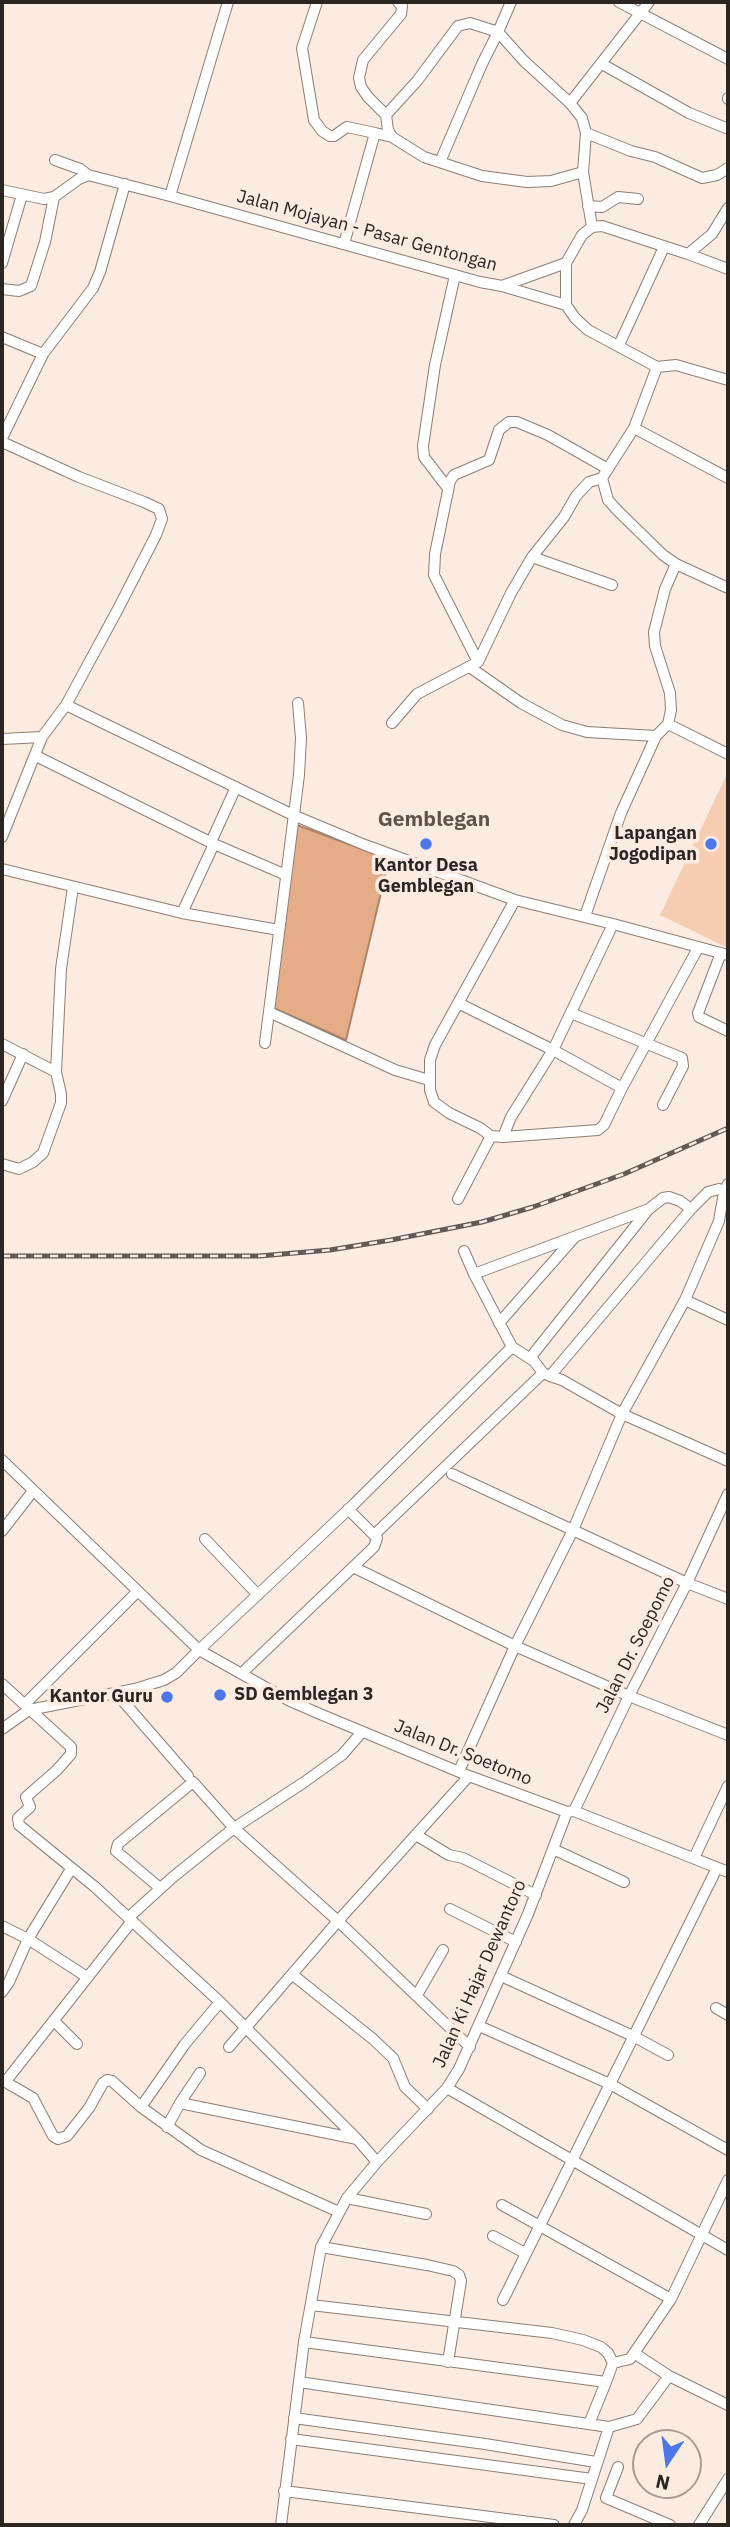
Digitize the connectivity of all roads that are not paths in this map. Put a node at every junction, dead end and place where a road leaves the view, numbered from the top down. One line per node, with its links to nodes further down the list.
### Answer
1 (228, 2): 25 (street)
2 (317, 2): 14 (street)
3 (398, 2): 12 (street)
4 (510, 2): 8 (street)
5 (619, 2): 7 (street)
6 (649, 2): 7 (street)
7 (639, 13): 9 (street); 10 (street)
8 (499, 32): 11 (street); 12 (street); 18 (street)
9 (728, 59)
10 (602, 64): 11 (street); 13 (street)
11 (570, 103): 15 (street)
12 (386, 115): 16 (street)
13 (726, 128)
14 (374, 133): 16 (street); 31 (street)
15 (586, 133): 19 (street); 20 (street)
16 (392, 137): 18 (street)
17 (55, 159): 21 (street, Jalan Mojayan - Pasar Gentongan)
18 (440, 162): 20 (street)
19 (728, 168)
20 (583, 172): 28 (street)
21 (88, 176): 22 (street, Jalan Mojayan - Pasar Gentongan); 26 (street)
22 (125, 184): 25 (street, Jalan Mojayan - Pasar Gentongan); 43 (street)
23 (2, 190): 24 (street)
24 (22, 195): 26 (street); 34 (street)
25 (170, 196): 31 (street, Jalan Mojayan - Pasar Gentongan)
26 (54, 197): 39 (street)
27 (638, 199): 28 (street)
28 (588, 206): 30 (street)
29 (728, 208): 33 (street)
30 (593, 227): 32 (street); 35 (street)
31 (344, 244): 37 (street, Jalan Mojayan - Pasar Gentongan)
32 (664, 247): 33 (street); 42 (street)
33 (688, 254): 36 (street)
34 (2, 263)
35 (566, 263): 38 (street, Jalan Mojayan - Pasar Gentongan); 40 (street)
36 (728, 270)
37 (455, 275): 38 (street, Jalan Mojayan - Pasar Gentongan); 50 (street)
38 (502, 286): 40 (street)
39 (2, 289)
40 (566, 305): 42 (street)
41 (3, 341): 43 (street)
42 (619, 345): 44 (street)
43 (43, 354): 47 (street)
44 (657, 367): 45 (street); 46 (street)
45 (728, 380)
46 (634, 428): 48 (street); 49 (street)
47 (2, 440): 57 (street)
48 (605, 474): 50 (street); 51 (street); 52 (street)
49 (728, 478)
50 (447, 487): 55 (street)
51 (532, 557): 54 (street); 55 (street)
52 (676, 564): 53 (street); 59 (street)
53 (727, 584)
54 (612, 585)
55 (474, 665): 58 (street); 60 (street)
56 (298, 703): 66 (street)
57 (65, 705): 61 (street); 65 (street)
58 (392, 723)
59 (668, 724): 60 (street); 63 (street)
60 (656, 736): 74 (street)
61 (42, 737): 62 (street); 64 (street)
62 (2, 739)
63 (728, 754)
64 (36, 756): 67 (street); 68 (street)
65 (236, 787): 66 (street); 68 (street)
66 (293, 815): 70 (street); 72 (street)
67 (2, 837)
68 (213, 843): 70 (street); 73 (street)
69 (2, 869): 71 (street)
70 (286, 875): 76 (street)
71 (73, 887): 73 (street); 88 (street)
72 (516, 900): 74 (street); 79 (street)
73 (182, 913): 76 (street)
74 (585, 916): 75 (street)
75 (613, 924): 77 (street); 81 (street)
76 (279, 930): 80 (street)
77 (698, 948): 78 (street); 85 (street)
78 (724, 954): 82 (street)
79 (458, 1003): 86 (street); 89 (street)
80 (269, 1012): 83 (street); 89 (street)
81 (571, 1013): 85 (street); 86 (street)
82 (728, 1031)
83 (265, 1043)
84 (2, 1044): 87 (street)
85 (646, 1044): 90 (street); 92 (street)
86 (553, 1050): 90 (street); 94 (street)
87 (23, 1054): 88 (street); 91 (street)
88 (56, 1072): 95 (street)
89 (429, 1080): 93 (street)
90 (622, 1088): 94 (street)
91 (2, 1101)
92 (663, 1105)
93 (491, 1136): 94 (street); 97 (street)
94 (503, 1136)
95 (2, 1164)
96 (726, 1188): 99 (street); 103 (street)
97 (458, 1199)
98 (649, 1209): 99 (street); 100 (street); 107 (street)
99 (691, 1209): 108 (street)
100 (576, 1236): 102 (street); 105 (street)
101 (464, 1251): 102 (street)
102 (474, 1274): 105 (street)
103 (685, 1300): 104 (street); 109 (street)
104 (728, 1320)
105 (499, 1323): 106 (street)
106 (512, 1347): 107 (street); 115 (street)
107 (530, 1358): 108 (street)
108 (546, 1375): 109 (street); 118 (street)
109 (622, 1414): 111 (street); 116 (street)
110 (2, 1460): 113 (street, Jalan Dr. Soetomo)
111 (728, 1461)
112 (452, 1474): 116 (street)
113 (33, 1491): 117 (street); 122 (street, Jalan Dr. Soetomo)
114 (728, 1494): 121 (street, Jalan Dr. Soepomo)
115 (348, 1510): 118 (street); 123 (street)
116 (573, 1530): 121 (street); 125 (street)
117 (2, 1531)
118 (374, 1535): 120 (street)
119 (205, 1539): 123 (street)
120 (353, 1567): 125 (street); 127 (street)
121 (687, 1583): 124 (street); 130 (street, Jalan Dr. Soepomo)
122 (137, 1592): 126 (street, Jalan Dr. Soetomo); 131 (street)
123 (258, 1595): 126 (street)
124 (728, 1599)
125 (515, 1646): 130 (street); 135 (street)
126 (200, 1650): 127 (street, Jalan Dr. Soetomo); 129 (street)
127 (242, 1673): 133 (street, Jalan Dr. Soetomo)
128 (2, 1684): 131 (street)
129 (116, 1693): 131 (street); 136 (street)
130 (629, 1696): 134 (street); 138 (street, Jalan Dr. Soepomo)
131 (27, 1707): 132 (street); 143 (street)
132 (2, 1728)
133 (362, 1731): 135 (street, Jalan Dr. Soetomo); 139 (street)
134 (728, 1734)
135 (464, 1773): 138 (street, Jalan Dr. Soetomo); 140 (street)
136 (188, 1776)
137 (728, 1786): 142 (street)
138 (571, 1811): 141 (street, Jalan Ki Hajar Dewantoro); 142 (street, Jalan Dr. Soetomo)
139 (233, 1828): 146 (street); 146 (street); 150 (street)
140 (416, 1835): 147 (street); 150 (street)
141 (552, 1849): 145 (street); 147 (street, Jalan Ki Hajar Dewantoro)
142 (694, 1858): 144 (street, Jalan Dr. Soetomo)
143 (71, 1869): 149 (street); 152 (street)
144 (723, 1870): 167 (street)
145 (624, 1882)
146 (160, 1888): 149 (street)
147 (536, 1895): 153 (street, Jalan Ki Hajar Dewantoro)
148 (450, 1909): 153 (street)
149 (130, 1920): 157 (street); 161 (street)
150 (338, 1921): 155 (street); 160 (street)
151 (2, 1926): 152 (street)
152 (28, 1939): 157 (street); 158 (street)
153 (516, 1942): 156 (street, Jalan Ki Hajar Dewantoro)
154 (443, 1950): 160 (street)
155 (293, 1975): 166 (street); 178 (street)
156 (501, 1976): 165 (street, Jalan Ki Hajar Dewantoro); 167 (street)
157 (87, 1977): 164 (street)
158 (6, 1980): 159 (street)
159 (2, 1992)
160 (417, 1995): 170 (street)
161 (220, 2002): 166 (street); 177 (street)
162 (716, 2008): 163 (street)
163 (728, 2015)
164 (54, 2021): 168 (street); 173 (street)
165 (479, 2025): 170 (street, Jalan Ki Hajar Dewantoro); 174 (street)
166 (246, 2029): 169 (street); 180 (street)
167 (633, 2036): 171 (street); 174 (street)
168 (78, 2044)
169 (229, 2047)
170 (470, 2047): 175 (street, Jalan Ki Hajar Dewantoro)
171 (668, 2055)
172 (200, 2073): 176 (street)
173 (4, 2080): 177 (street)
174 (610, 2084): 181 (street); 182 (street)
175 (447, 2088): 178 (street, Jalan Ki Hajar Dewantoro); 182 (street)
176 (180, 2103): 179 (street); 180 (street)
177 (141, 2107): 179 (street)
178 (428, 2109): 183 (street, Jalan Ki Hajar Dewantoro)
179 (167, 2127): 187 (street)
180 (358, 2139): 183 (street)
181 (728, 2150)
182 (571, 2160): 189 (street); 191 (street)
183 (377, 2161): 185 (street, Jalan Ki Hajar Dewantoro)
184 (728, 2180): 191 (street)
185 (347, 2198): 187 (street, Jalan Ki Hajar Dewantoro); 188 (street)
186 (502, 2205): 189 (street)
187 (339, 2212): 192 (street, Jalan Ki Hajar Dewantoro)
188 (426, 2214)
189 (538, 2226): 194 (street); 195 (street)
190 (493, 2236): 194 (street)
191 (702, 2236): 193 (street); 195 (street)
192 (321, 2248): 197 (street, Jalan Ki Hajar Dewantoro); 198 (street)
193 (728, 2250)
194 (525, 2253): 196 (street)
195 (670, 2299): 200 (street)
196 (503, 2300)
197 (311, 2305): 198 (street); 199 (street, Jalan Ki Hajar Dewantoro)
198 (454, 2322): 201 (street); 202 (street)
199 (304, 2342): 201 (street); 204 (street, Jalan Ki Hajar Dewantoro)
200 (634, 2353): 202 (street); 203 (street)
201 (448, 2362): 205 (street)
202 (613, 2363): 205 (street)
203 (668, 2376): 206 (street); 209 (street)
204 (299, 2382): 207 (street, Jalan Ki Hajar Dewantoro); 208 (street)
205 (606, 2382): 208 (street)
206 (728, 2405)
207 (294, 2418): 210 (street, Jalan Ki Hajar Dewantoro); 211 (street)
208 (589, 2424): 209 (street)
209 (609, 2427): 211 (street)
210 (291, 2439): 213 (street); 215 (street, Jalan Ki Hajar Dewantoro)
211 (597, 2462): 213 (street)
212 (618, 2467): 219 (street)
213 (592, 2479): 218 (street)
214 (728, 2481): 220 (street)
215 (285, 2491): 216 (street, Jalan Ki Hajar Dewantoro); 217 (street)
216 (281, 2525)
217 (554, 2525)
218 (574, 2525)
219 (670, 2525)
220 (699, 2525)

